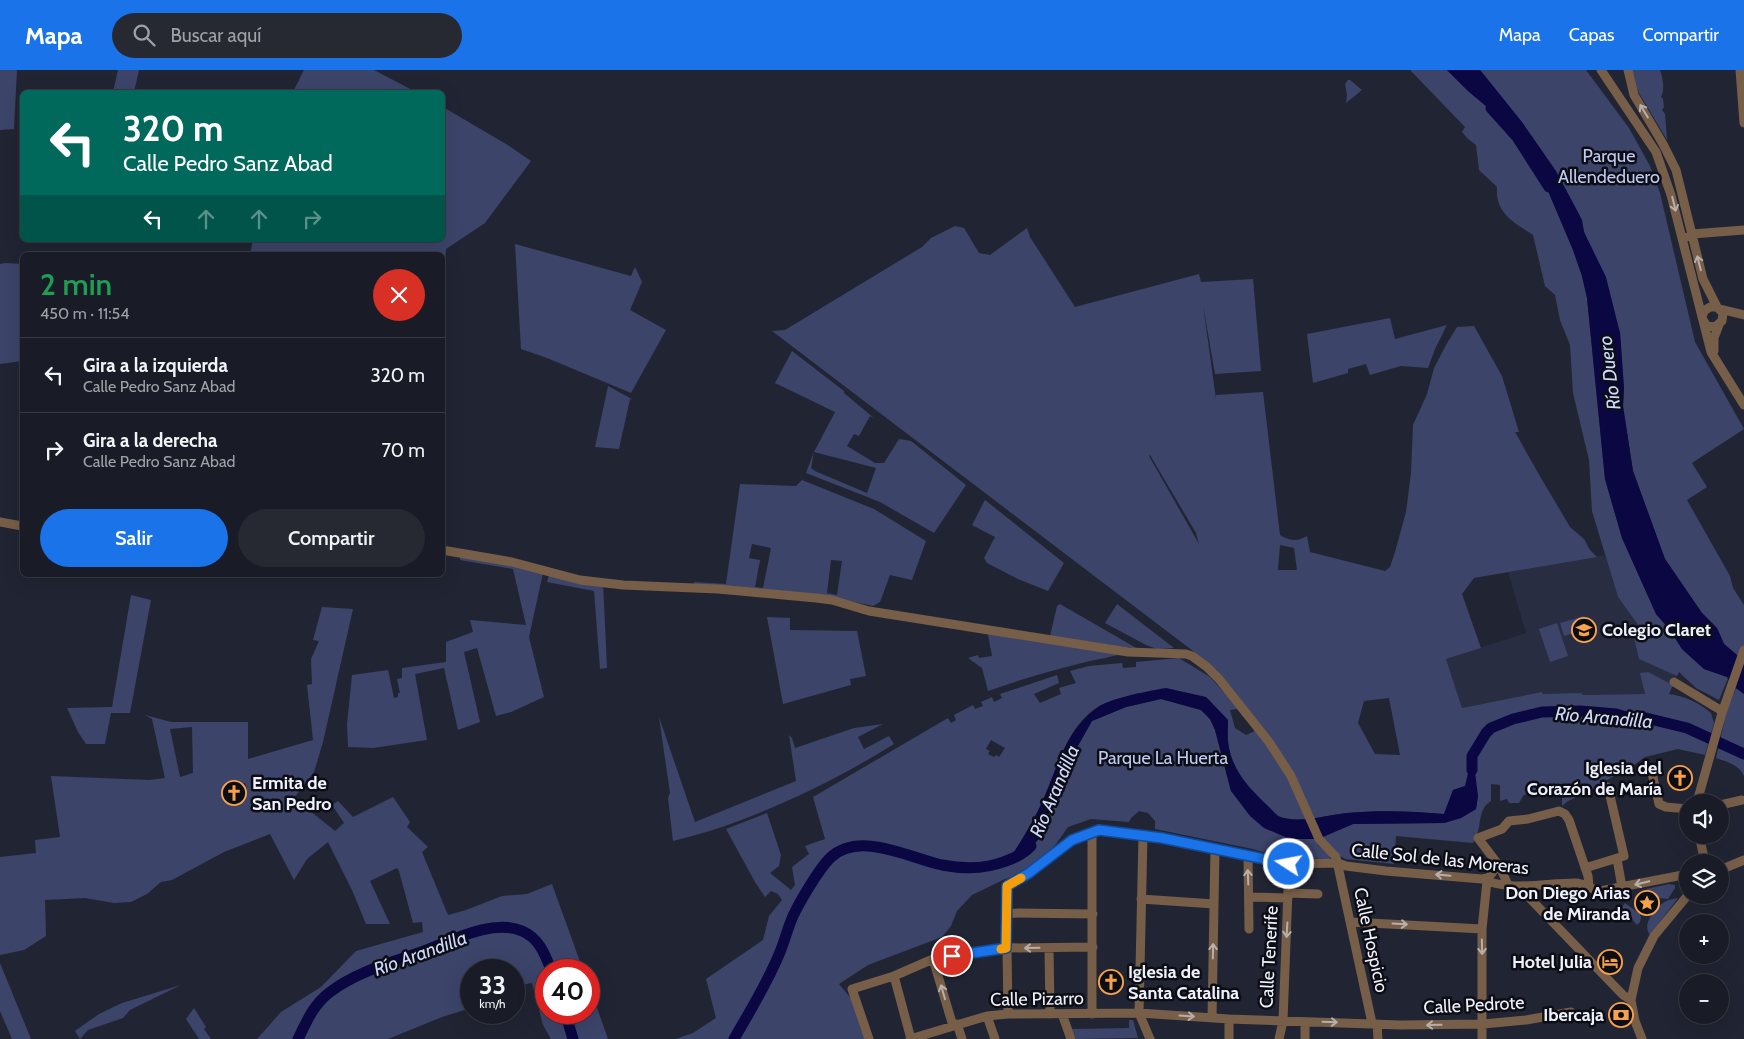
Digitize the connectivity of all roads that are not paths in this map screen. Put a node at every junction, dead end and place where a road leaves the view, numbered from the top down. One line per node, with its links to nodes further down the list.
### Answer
1 (1601, 70): 7 (street, one-way to 7)
2 (1628, 70): 6 (street, one-way to 2)
3 (1740, 70): 4 (street)
4 (1744, 123)
5 (1744, 230): 6 (street)
6 (1692, 234): 7 (street); 8 (street, one-way to 6)
7 (1682, 240): 10 (street)
8 (1719, 308): 9 (street); 10 (street); 11 (street)
9 (1744, 316): 11 (street)
10 (1703, 319): 11 (street); 12 (street)
11 (1720, 324): 12 (street)
12 (1715, 358): 13 (street)
13 (1744, 405)
14 (0, 522): 15 (street)
15 (20, 526)
16 (445, 551): 32 (street)
17 (1744, 650): 19 (street)
18 (1674, 682): 19 (street)
19 (1724, 707): 22 (street)
20 (1652, 773): 25 (street)
21 (1608, 787): 30 (street)
22 (1699, 794)
23 (1742, 800): 24 (street)
24 (1729, 803)
25 (1679, 809)
26 (1092, 832): 27 (street, Calle Sol de las Moreras); 51 (street); 52 (street)
27 (1143, 836): 28 (street, Calle Sol de las Moreras); 47 (street)
28 (1215, 849): 29 (street, Calle Sol de las Moreras); 49 (street)
29 (1248, 856): 33 (street, Calle Sol de las Moreras); 46 (street, one-way to 29)
30 (1617, 859): 36 (street); 42 (street)
31 (1744, 860): 35 (street)
32 (1338, 863): 33 (street, Calle Sol de las Moreras); 38 (street, Calle Sol de las Moreras, one-way to 32); 53 (street, Calle Hospicio)
33 (1289, 864): 45 (street, Calle Tenerife)
34 (1496, 864): 36 (street); 38 (street); 39 (street)
35 (1729, 866)
36 (1585, 868): 43 (street)
37 (1679, 875): 42 (street, Calle Sol de las Moreras, one-way to 42)
38 (1485, 880): 39 (street, Calle Sol de las Moreras); 55 (street)
39 (1504, 884): 41 (street, Calle Sol de las Moreras)
40 (1533, 886): 41 (street, Calle Sol de las Moreras); 43 (street, Calle Sol de las Moreras); 48 (street)
41 (1519, 887): 48 (street)
42 (1622, 887): 43 (street, Calle Sol de las Moreras)
43 (1593, 888)
44 (1318, 894): 45 (street)
45 (1288, 895): 46 (street); 71 (street, Calle Tenerife, one-way to 71)
46 (1249, 897): 54 (street)
47 (1141, 899): 49 (street); 63 (street)
48 (1529, 899): 61 (street)
49 (1214, 904): 69 (street, one-way to 49)
50 (1681, 904): 61 (street)
51 (1006, 915): 52 (street); 57 (street)
52 (1093, 915): 56 (street)
53 (1352, 922): 55 (street, one-way to 55); 73 (street, Calle Hospicio)
54 (1249, 929)
55 (1482, 929): 74 (street, one-way to 74)
56 (1093, 947): 58 (street); 67 (street)
57 (1006, 948): 58 (street, one-way to 57); 59 (street); 64 (street)
58 (1049, 948): 65 (street)
59 (934, 959): 60 (street); 75 (street, one-way to 59)
60 (894, 976): 76 (street); 77 (street)
61 (1631, 1000): 87 (street)
62 (1572, 1012): 74 (street, Calle Pedrote)
63 (1138, 1013): 67 (street, Calle Pizarro); 69 (street, Calle Pizarro, one-way to 69); 81 (street)
64 (1008, 1014): 65 (street, Calle Pizarro); 68 (street, Calle Pizarro)
65 (1050, 1014): 66 (street, Calle Pizarro)
66 (1062, 1014): 67 (street, Calle Pizarro); 80 (street)
67 (1092, 1014)
68 (987, 1016): 75 (street, Calle Pizarro); 79 (street)
69 (1212, 1018): 70 (street, Calle Pizarro)
70 (1230, 1019): 71 (street, Calle Pizarro); 82 (street)
71 (1282, 1021): 72 (street, Calle Pizarro); 83 (street, Calle Tenerife)
72 (1305, 1022): 73 (street, Calle Pizarro, one-way to 73); 84 (street)
73 (1375, 1024): 74 (street, Calle Pedrote, one-way to 73); 85 (street, Calle Hospicio)
74 (1483, 1024): 86 (street)
75 (955, 1025): 77 (street, Calle Pizarro); 78 (street)
76 (869, 1039)
77 (910, 1039)
78 (962, 1039)
79 (995, 1039)
80 (1071, 1039)
81 (1150, 1039)
82 (1229, 1039)
83 (1279, 1039)
84 (1305, 1039)
85 (1378, 1039)
86 (1482, 1039)
87 (1642, 1039)

